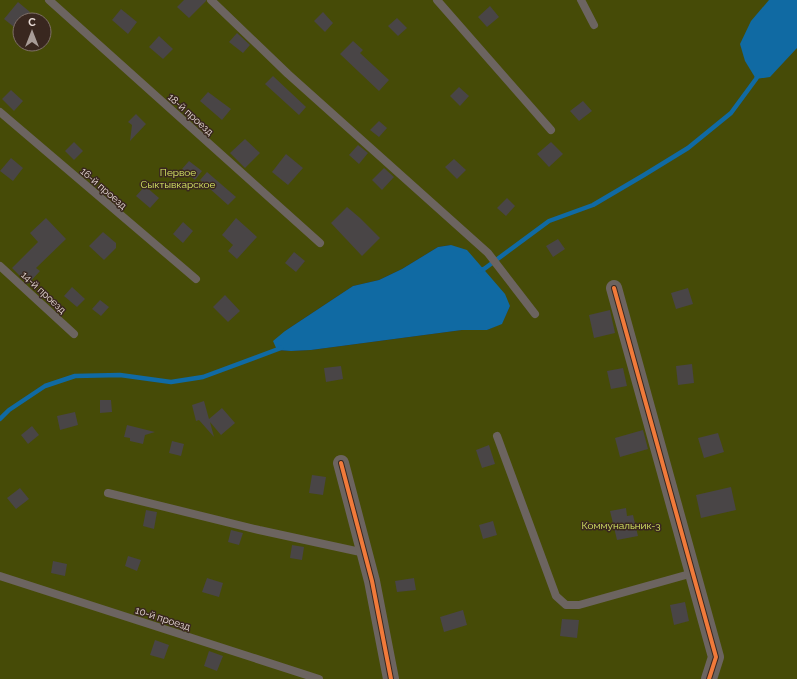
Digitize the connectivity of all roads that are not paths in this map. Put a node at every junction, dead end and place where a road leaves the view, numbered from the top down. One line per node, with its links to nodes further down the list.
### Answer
1 (49, 0): 8 (lane, 18-й проезд)
2 (211, 0): 12 (lane)
3 (437, 0): 7 (lane)
4 (581, 0): 5 (lane)
5 (594, 25)
6 (0, 112): 10 (lane, 16-й проезд)
7 (551, 130)
8 (320, 243)
9 (0, 266): 13 (lane, 14-й проезд)
10 (196, 279)
11 (614, 288): 18 (street)
12 (534, 314)
13 (74, 334)
14 (497, 436): 18 (lane)
15 (341, 463): 17 (street)
16 (108, 493): 17 (lane)
17 (365, 553): 21 (street)
18 (693, 573): 22 (street)
19 (0, 576): 20 (lane, 10-й проезд)
20 (319, 679)
21 (391, 679)
22 (709, 679)

